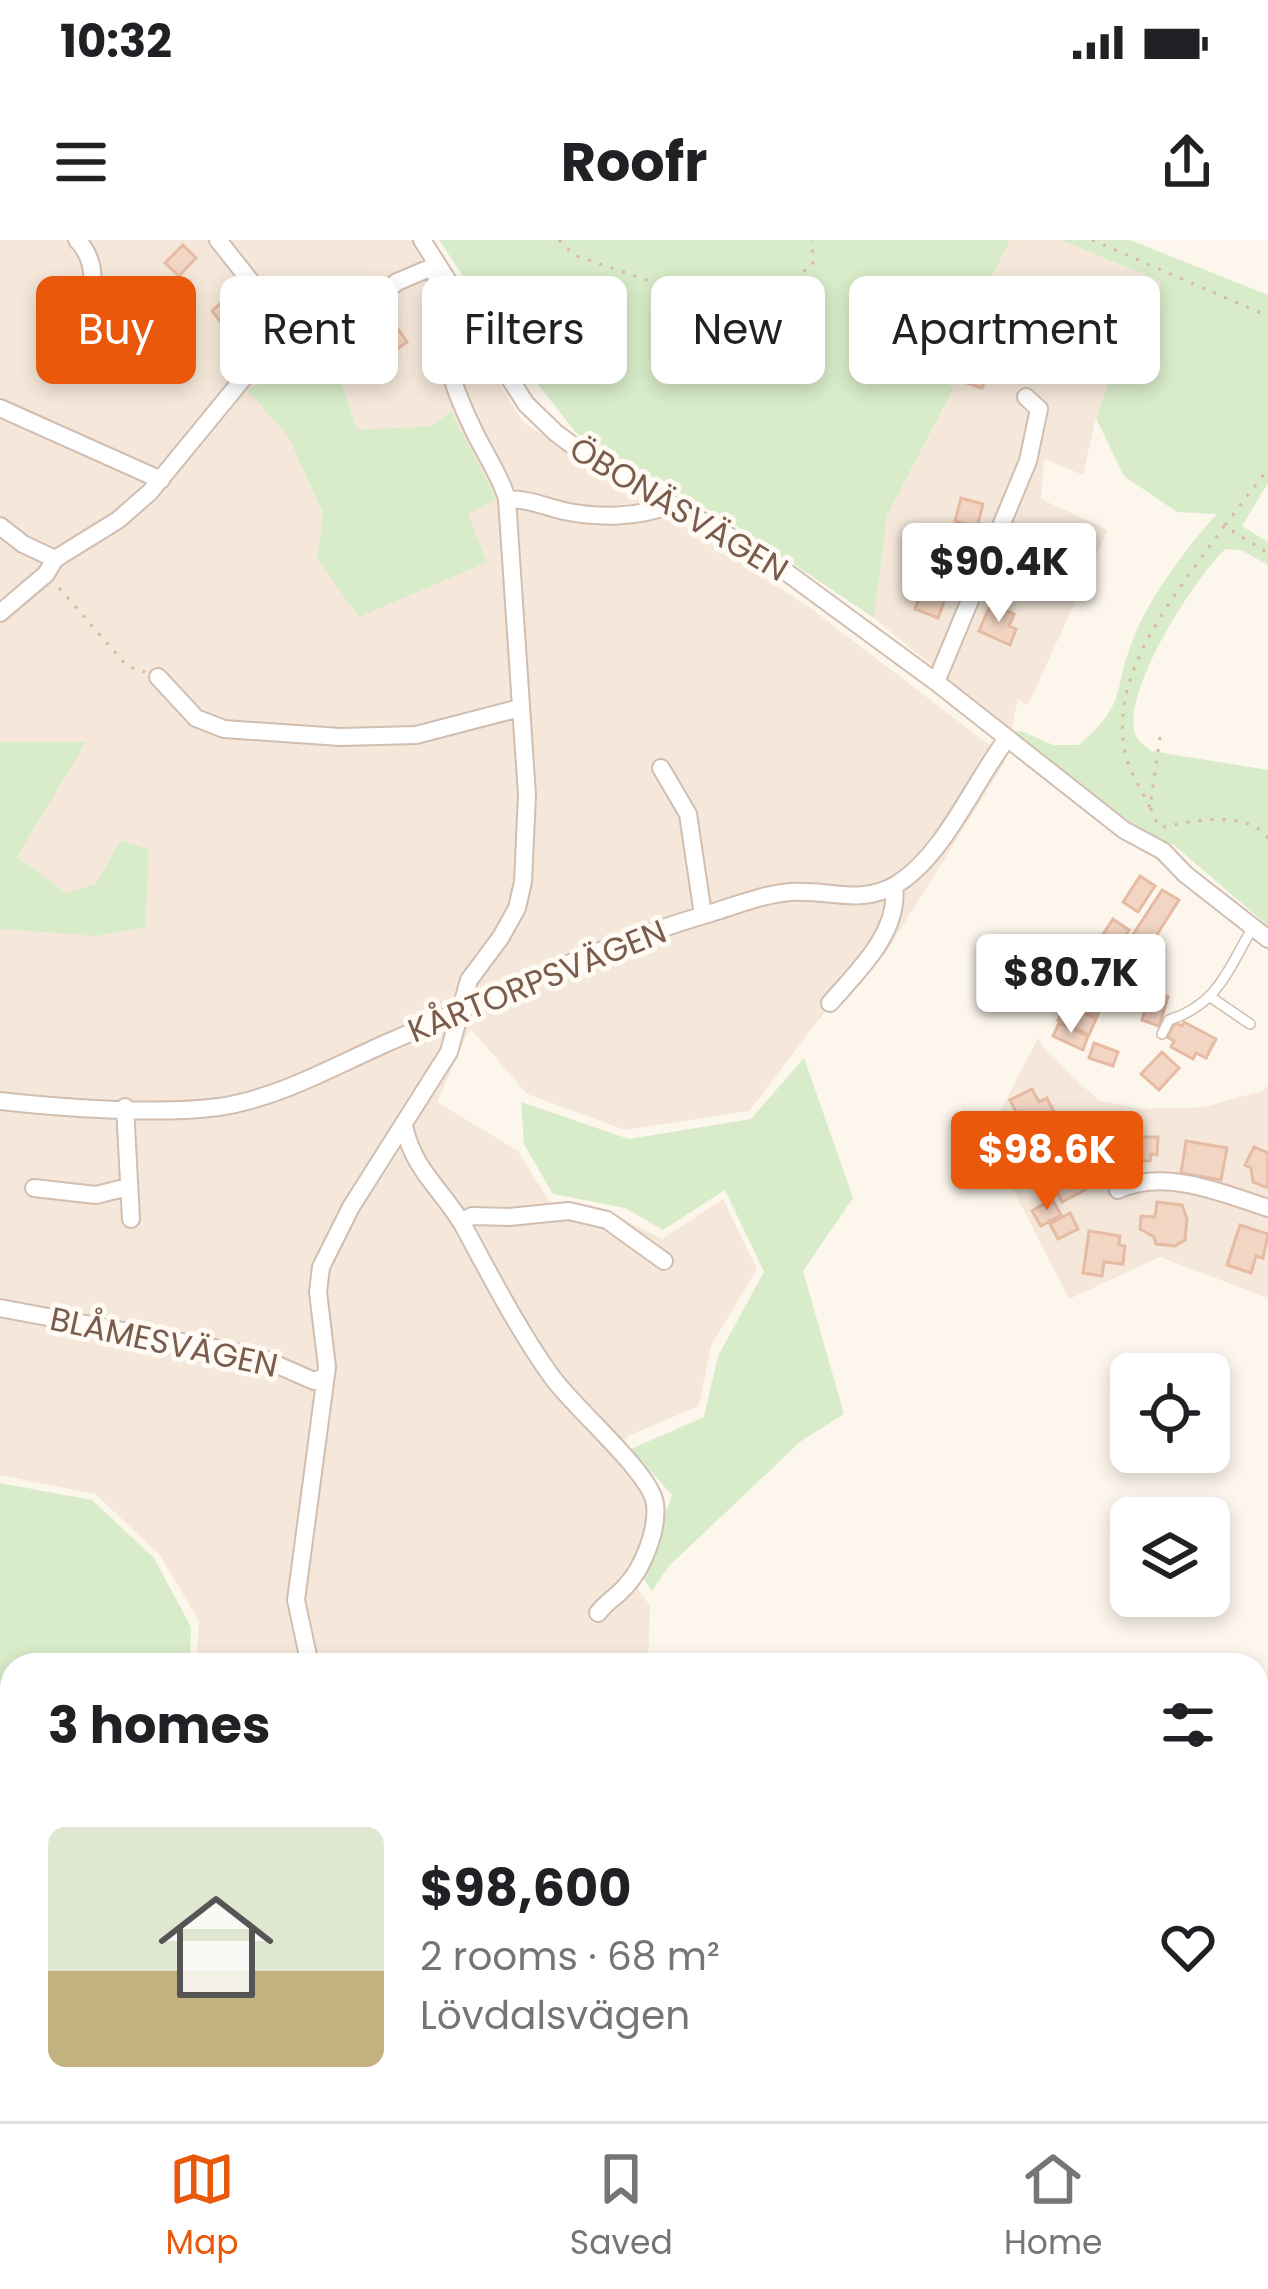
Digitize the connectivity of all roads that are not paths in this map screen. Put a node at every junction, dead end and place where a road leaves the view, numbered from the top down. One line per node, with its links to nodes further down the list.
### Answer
1 (77, 240): 5 (street)
2 (218, 240): 6 (street)
3 (422, 240): 4 (street, ÖBONÄSVÄGEN)
4 (437, 265): 7 (street); 12 (street, BLÅMESVÄGEN); 13 (street, ÖBONÄSVÄGEN)
5 (93, 276)
6 (246, 276)
7 (398, 282)
8 (239, 384): 11 (street)
9 (1026, 397): 18 (street)
10 (0, 408): 11 (street)
11 (161, 480): 15 (street)
12 (507, 499): 13 (street); 19 (street, BLÅMESVÄGEN)
13 (670, 505): 18 (street, ÖBONÄSVÄGEN)
14 (0, 526): 15 (street)
15 (50, 566): 16 (street)
16 (0, 613)
17 (158, 677): 19 (street)
18 (936, 682): 20 (street, ÖBONÄSVÄGEN)
19 (520, 708): 28 (street, BLÅMESVÄGEN)
20 (1006, 740): 22 (street); 24 (street, ÖBONÄSVÄGEN)
21 (661, 768): 23 (street)
22 (894, 886): 23 (street, KÅRTORPSVÄGEN); 27 (street)
23 (704, 915): 28 (street, KÅRTORPSVÄGEN)
24 (1252, 927): 25 (street, ÖBONÄSVÄGEN); 26 (lane)
25 (1268, 938)
26 (1212, 998): 29 (lane); 30 (lane)
27 (830, 1003)
28 (461, 1010): 32 (street, KÅRTORPSVÄGEN); 33 (street, BLÅMESVÄGEN)
29 (1250, 1024)
30 (1162, 1034)
31 (0, 1101): 32 (street, KÅRTORPSVÄGEN)
32 (125, 1107): 34 (street)
33 (404, 1126): 39 (street); 42 (street, BLÅMESVÄGEN)
34 (128, 1187): 35 (street); 38 (street)
35 (34, 1188)
36 (1118, 1190): 37 (street)
37 (1268, 1208)
38 (131, 1219)
39 (461, 1222): 40 (street); 43 (street)
40 (664, 1261)
41 (0, 1307): 42 (street, BLÅMESVÄGEN)
42 (325, 1377): 44 (street, BLÅMESVÄGEN)
43 (598, 1612)
44 (307, 1653)

